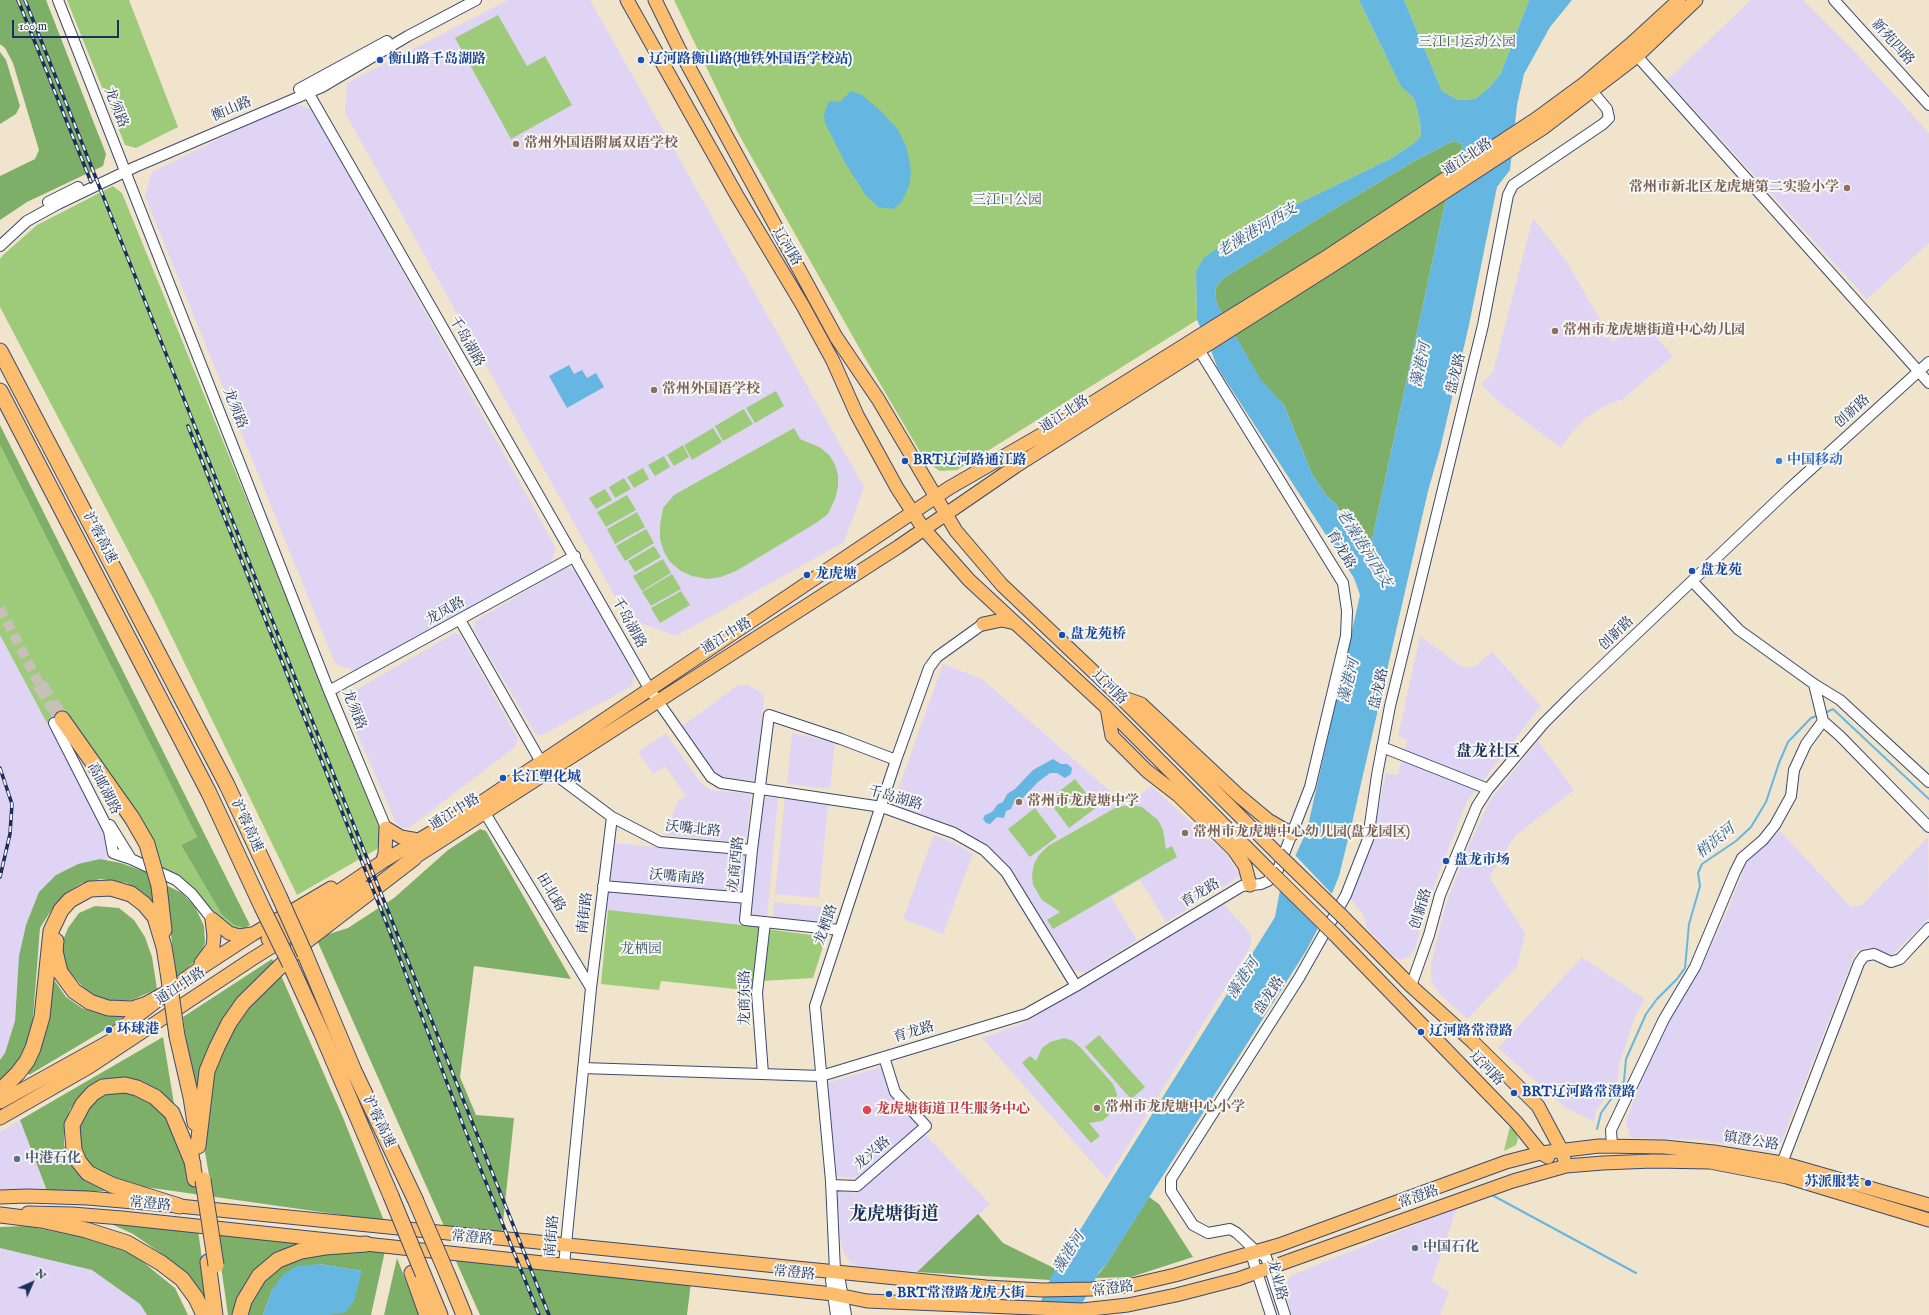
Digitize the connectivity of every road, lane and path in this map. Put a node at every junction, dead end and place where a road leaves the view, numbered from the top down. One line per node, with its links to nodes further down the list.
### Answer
1 (58, 0): 13 (street, 龙须路)
2 (462, 0): 10 (street, 衡山路)
3 (476, 0): 10 (street, 衡山路)
4 (627, 0): 24 (main road, 辽河路)
5 (655, 0): 23 (main road, 辽河路)
6 (1679, 0): 16 (main road, 通江北路)
7 (1696, 0): 9 (main road, 通江北路)
8 (1834, 0): 12 (street, 新苑四路)
9 (1637, 56): 11 (main road, 通江北路); 20 (street)
10 (307, 90): 13 (street, 衡山路); 27 (street, 千岛湖路)
11 (1592, 91): 16 (main road, 通江北路); 40 (street, 盘龙路)
12 (1929, 105)
13 (124, 168): 14 (street, 衡山路); 15 (street, 衡山路); 34 (street, 龙须路)
14 (0, 237)
15 (0, 246)
16 (1238, 317): 17 (main road)
17 (1198, 344): 23 (main road, 通江北路); 25 (main road, 通江北路); 51 (street, 育龙路)
18 (0, 351): 113 (highway, 沪蓉高速, bridge)
19 (1929, 362): 20 (street, 创新路)
20 (1919, 372): 21 (street); 28 (street, 创新路)
21 (1929, 383)
22 (0, 391): 105 (highway, 沪蓉高速, bridge)
23 (935, 498): 24 (main road, 通江北路); 25 (main road, 辽河路)
24 (912, 513): 26 (main road, 辽河路); 35 (main road, 通江中路)
25 (945, 513): 26 (main road, 通江北路); 36 (main road, 辽河路)
26 (924, 528): 29 (main road, 辽河路); 35 (main road, 通江中路)
27 (575, 556): 30 (street, 龙凤路); 35 (street, 千岛湖路)
28 (1692, 581): 33 (street); 45 (street, 创新路)
29 (987, 596): 31 (main road, 辽河路); 32 (main road)
30 (460, 620): 34 (street, 龙凤路); 42 (street)
31 (1016, 623): 32 (main road); 37 (main road, 辽河路)
32 (983, 624): 41 (street, 龙栖路)
33 (1814, 684): 38 (street); 43 (street)
34 (330, 691): 50 (street, 龙须路)
35 (653, 695): 42 (main road, 通江中路); 44 (street, 千岛湖路)
36 (1119, 696): 51 (main road); 69 (main road, 辽河路, bridge)
37 (1107, 708): 57 (main road); 81 (main road, 辽河路, bridge)
38 (1822, 716): 49 (street); 83 (street)
39 (58, 721): 55 (street, 高邮湖路); 55 (street, 高邮湖路); 65 (highway, bridge)
40 (1382, 747): 45 (street); 99 (street, 盘龙路)
41 (896, 760): 44 (street, 龙商西路); 46 (street, 龙栖路)
42 (545, 766): 47 (main road, 通江中路); 48 (street); 52 (main road, 通江中路)
43 (1929, 782)
44 (759, 787): 46 (street, 千岛湖路); 53 (street, 龙商西路)
45 (1488, 789): 69 (street, 创新路)
46 (882, 807): 63 (street, 龙栖路); 68 (street, 千岛湖路)
47 (485, 813): 54 (main road, 通江中路); 70 (street, 田北路)
48 (612, 816): 53 (street, 沃嘴北路); 58 (street, 南街路)
49 (1929, 827)
50 (386, 828): 52 (main road); 56 (main road)
51 (1292, 834): 57 (street, 育龙路)
52 (418, 840): 56 (main road, 通江中路)
53 (752, 850): 59 (street, 龙商西路)
54 (414, 858): 80 (main road, 通江中路); 82 (highway)
55 (131, 859): 60 (street, 高邮湖路)
56 (382, 862): 64 (main road); 74 (main road, 通江中路)
57 (1250, 885): 68 (street, 育龙路)
58 (604, 886): 59 (street, 沃嘴南路); 70 (street, 南街路)
59 (747, 898): 61 (street, 龙商西路)
60 (212, 919): 64 (main road); 66 (main road)
61 (764, 922): 63 (street, 龙商西路); 76 (street, 龙商东路)
62 (1929, 928): 87 (street)
63 (840, 930): 77 (street, 龙栖路)
64 (253, 934): 66 (main road)
65 (164, 947): 67 (highway); 78 (highway)
66 (193, 973): 71 (main road)
67 (164, 975): 71 (highway); 72 (highway)
68 (1076, 986): 73 (street, 育龙路)
69 (1411, 986): 84 (main road, 辽河路)
70 (591, 988): 75 (street, 南街路)
71 (165, 994): 74 (main road)
72 (174, 1038): 82 (highway); 88 (highway)
73 (884, 1057): 77 (street, 育龙路); 91 (street, 龙兴路)
74 (77, 1059): 79 (main road, 通江中路)
75 (583, 1068): 76 (street, 育龙路); 98 (street, 南街路)
76 (763, 1074): 77 (street, 育龙路)
77 (821, 1076): 91 (street, 龙栖路)
78 (0, 1091)
79 (0, 1102)
80 (0, 1118)
81 (1516, 1122): 85 (main road, 辽河路); 86 (main road)
82 (198, 1146): 90 (highway)
83 (1612, 1146): 84 (main road, 镇澄公路); 87 (main road, 镇澄公路)
84 (1562, 1151): 85 (main road, 常澄路); 89 (main road, 辽河路)
85 (1541, 1153): 86 (main road, 常澄路); 89 (main road, 辽河路)
86 (1506, 1162): 99 (main road, 常澄路)
87 (1782, 1163): 93 (main road, 镇澄公路)
88 (193, 1164): 90 (highway); 94 (highway)
89 (1566, 1166): 96 (main road, 镇澄公路); 102 (main road, 常澄路)
90 (199, 1179): 100 (highway)
91 (831, 1185): 103 (street, 龙栖路)
92 (0, 1197): 94 (main road, 常澄路)
93 (1929, 1205)
94 (179, 1206): 98 (main road, 常澄路)
95 (0, 1214): 97 (main road, 常澄路); 107 (highway)
96 (1929, 1220)
97 (366, 1244): 101 (main road, 常澄路); 110 (highway)
98 (565, 1244): 101 (street, 南街路); 103 (main road, 常澄路)
99 (1257, 1252): 102 (street, 龙业路); 103 (main road, 常澄路); 104 (street, 龙业路)
100 (212, 1264): 108 (highway); 109 (highway)
101 (564, 1265): 106 (main road, 常澄路)
102 (1270, 1269): 104 (main road, 常澄路); 117 (street, 龙业路)
103 (835, 1271): 106 (street, 龙栖路)
104 (1257, 1273): 106 (main road, 常澄路); 116 (street, 龙业路)
105 (418, 1274): 111 (highway); 112 (highway)
106 (838, 1295): 114 (street); 115 (street)
107 (204, 1315)
108 (215, 1315)
109 (224, 1315)
110 (240, 1315)
111 (427, 1315)
112 (440, 1315)
113 (464, 1315)
114 (836, 1315)
115 (846, 1315)
116 (1271, 1315)
117 (1285, 1315)

